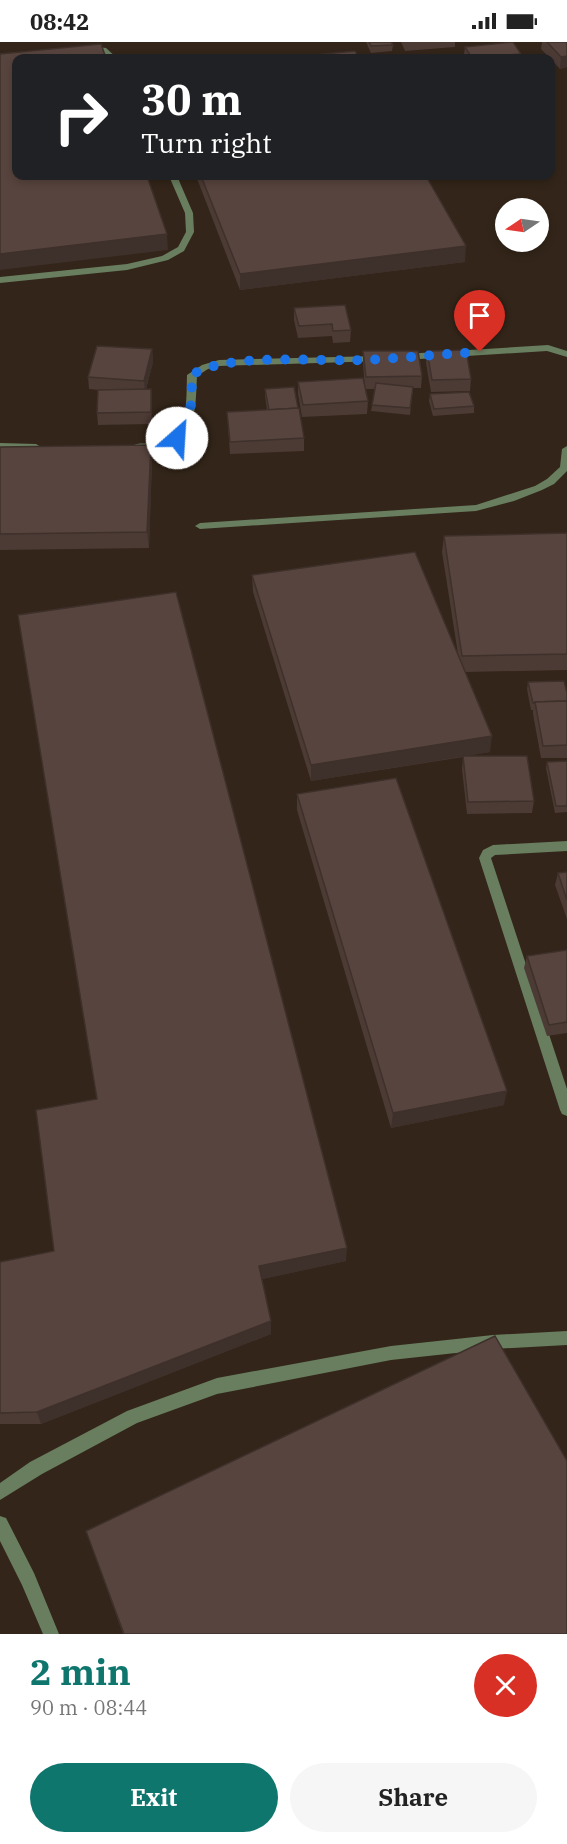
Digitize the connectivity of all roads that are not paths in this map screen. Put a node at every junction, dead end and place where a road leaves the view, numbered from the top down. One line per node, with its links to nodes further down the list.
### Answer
1 (78, 49): 2 (street)
2 (108, 54)
3 (175, 180): 4 (street)
4 (0, 280)
5 (567, 354): 6 (street)
6 (399, 357)
7 (387, 358): 10 (street)
8 (0, 446): 9 (street)
9 (50, 447)
10 (120, 447)
11 (567, 449): 12 (street)
12 (200, 526)
13 (567, 846): 14 (street)
14 (567, 1110)
15 (567, 1338): 16 (street)
16 (0, 1492)
17 (0, 1524): 18 (street)
18 (51, 1634)

